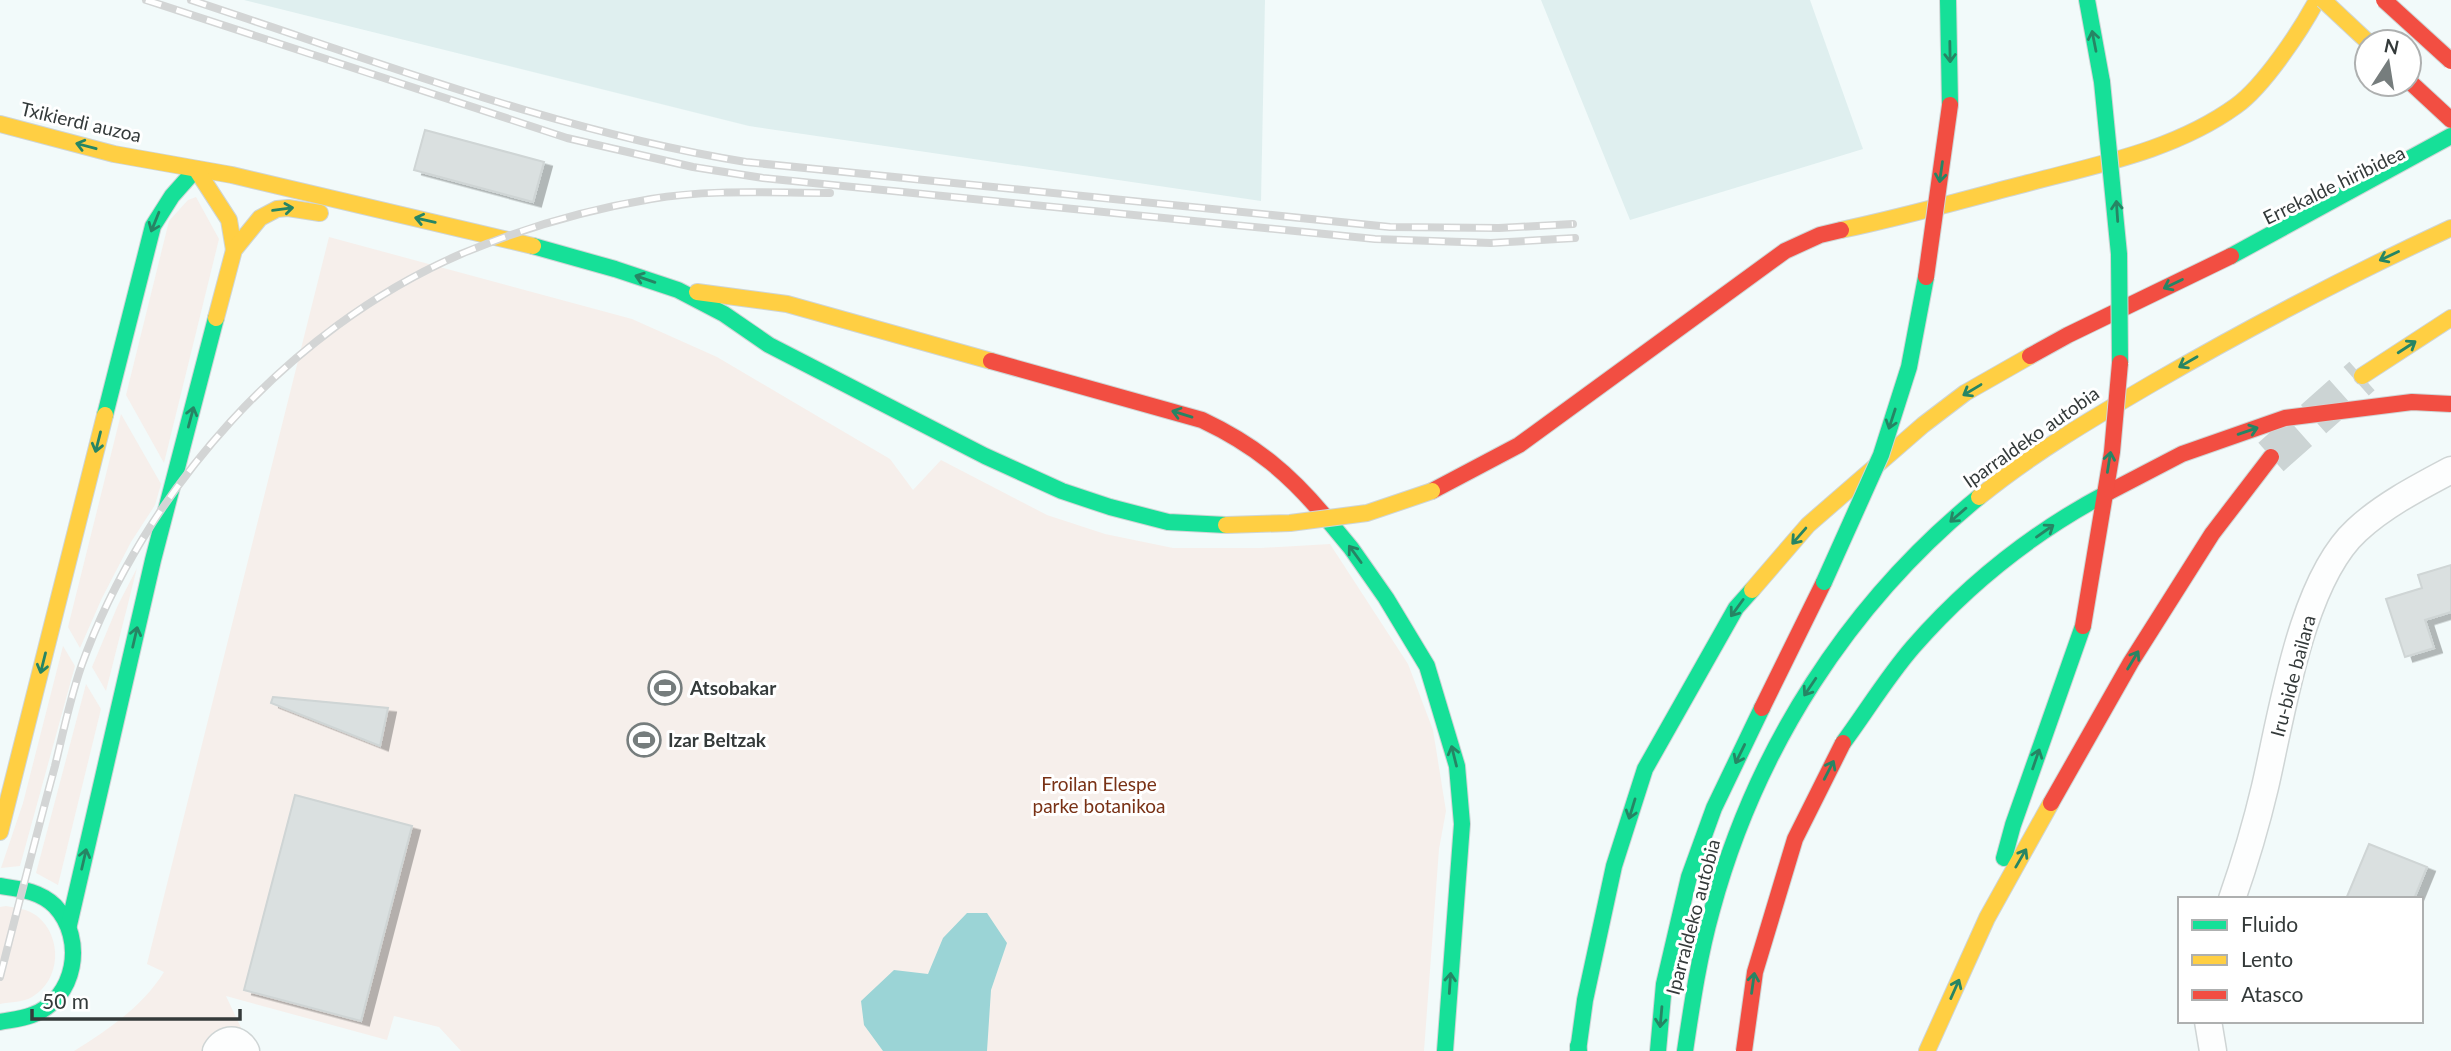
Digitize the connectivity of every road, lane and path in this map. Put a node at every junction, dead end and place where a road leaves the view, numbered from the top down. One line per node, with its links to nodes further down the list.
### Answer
1 (1948, 0): 37 (main road, one-way to 37, bridge)
2 (2087, 0): 29 (main road, one-way to 2, bridge)
3 (2317, 0): 21 (main road, bridge)
4 (2323, 0): 6 (main road, bridge)
5 (2384, 0): 7 (main road, bridge)
6 (2353, 28)
7 (2451, 61)
8 (2423, 94): 9 (main road)
9 (2451, 120)
10 (0, 124): 13 (main road, Txikierdi auzoa, one-way to 10)
11 (2451, 136): 17 (main road)
12 (2451, 151): 17 (main road, Errekalde hiribidea)
13 (196, 169): 16 (main road); 18 (main road, Txikierdi auzoa, one-way to 13); 26 (main road, one-way to 26)
14 (338, 218): 16 (main road, one-way to 14)
15 (2451, 228): 38 (main road, Iparraldeko autobia, one-way to 38)
16 (234, 250): 30 (main road, one-way to 16)
17 (2234, 254): 33 (main road, one-way to 33)
18 (678, 290): 21 (main road); 36 (main road, one-way to 18)
19 (2451, 318): 22 (main road, one-way to 19)
20 (715, 328): 21 (main road)
21 (769, 345)
22 (2362, 376)
23 (2451, 404): 39 (main road, one-way to 23, bridge)
24 (2271, 457): 29 (main road, one-way to 24)
25 (2451, 470): 28 (street, Iru-bide bailara)
26 (0, 832)
27 (0, 886): 30 (main road)
28 (2233, 897)
29 (1987, 918): 40 (main road, one-way to 29)
30 (69, 925): 31 (main road)
31 (0, 1022)
32 (2208, 1023): 41 (street)
33 (1578, 1049)
34 (216, 1051): 35 (street)
35 (246, 1051)
36 (1445, 1051)
37 (1658, 1051)
38 (1685, 1051)
39 (1744, 1051)
40 (1927, 1051)
41 (2213, 1051)

